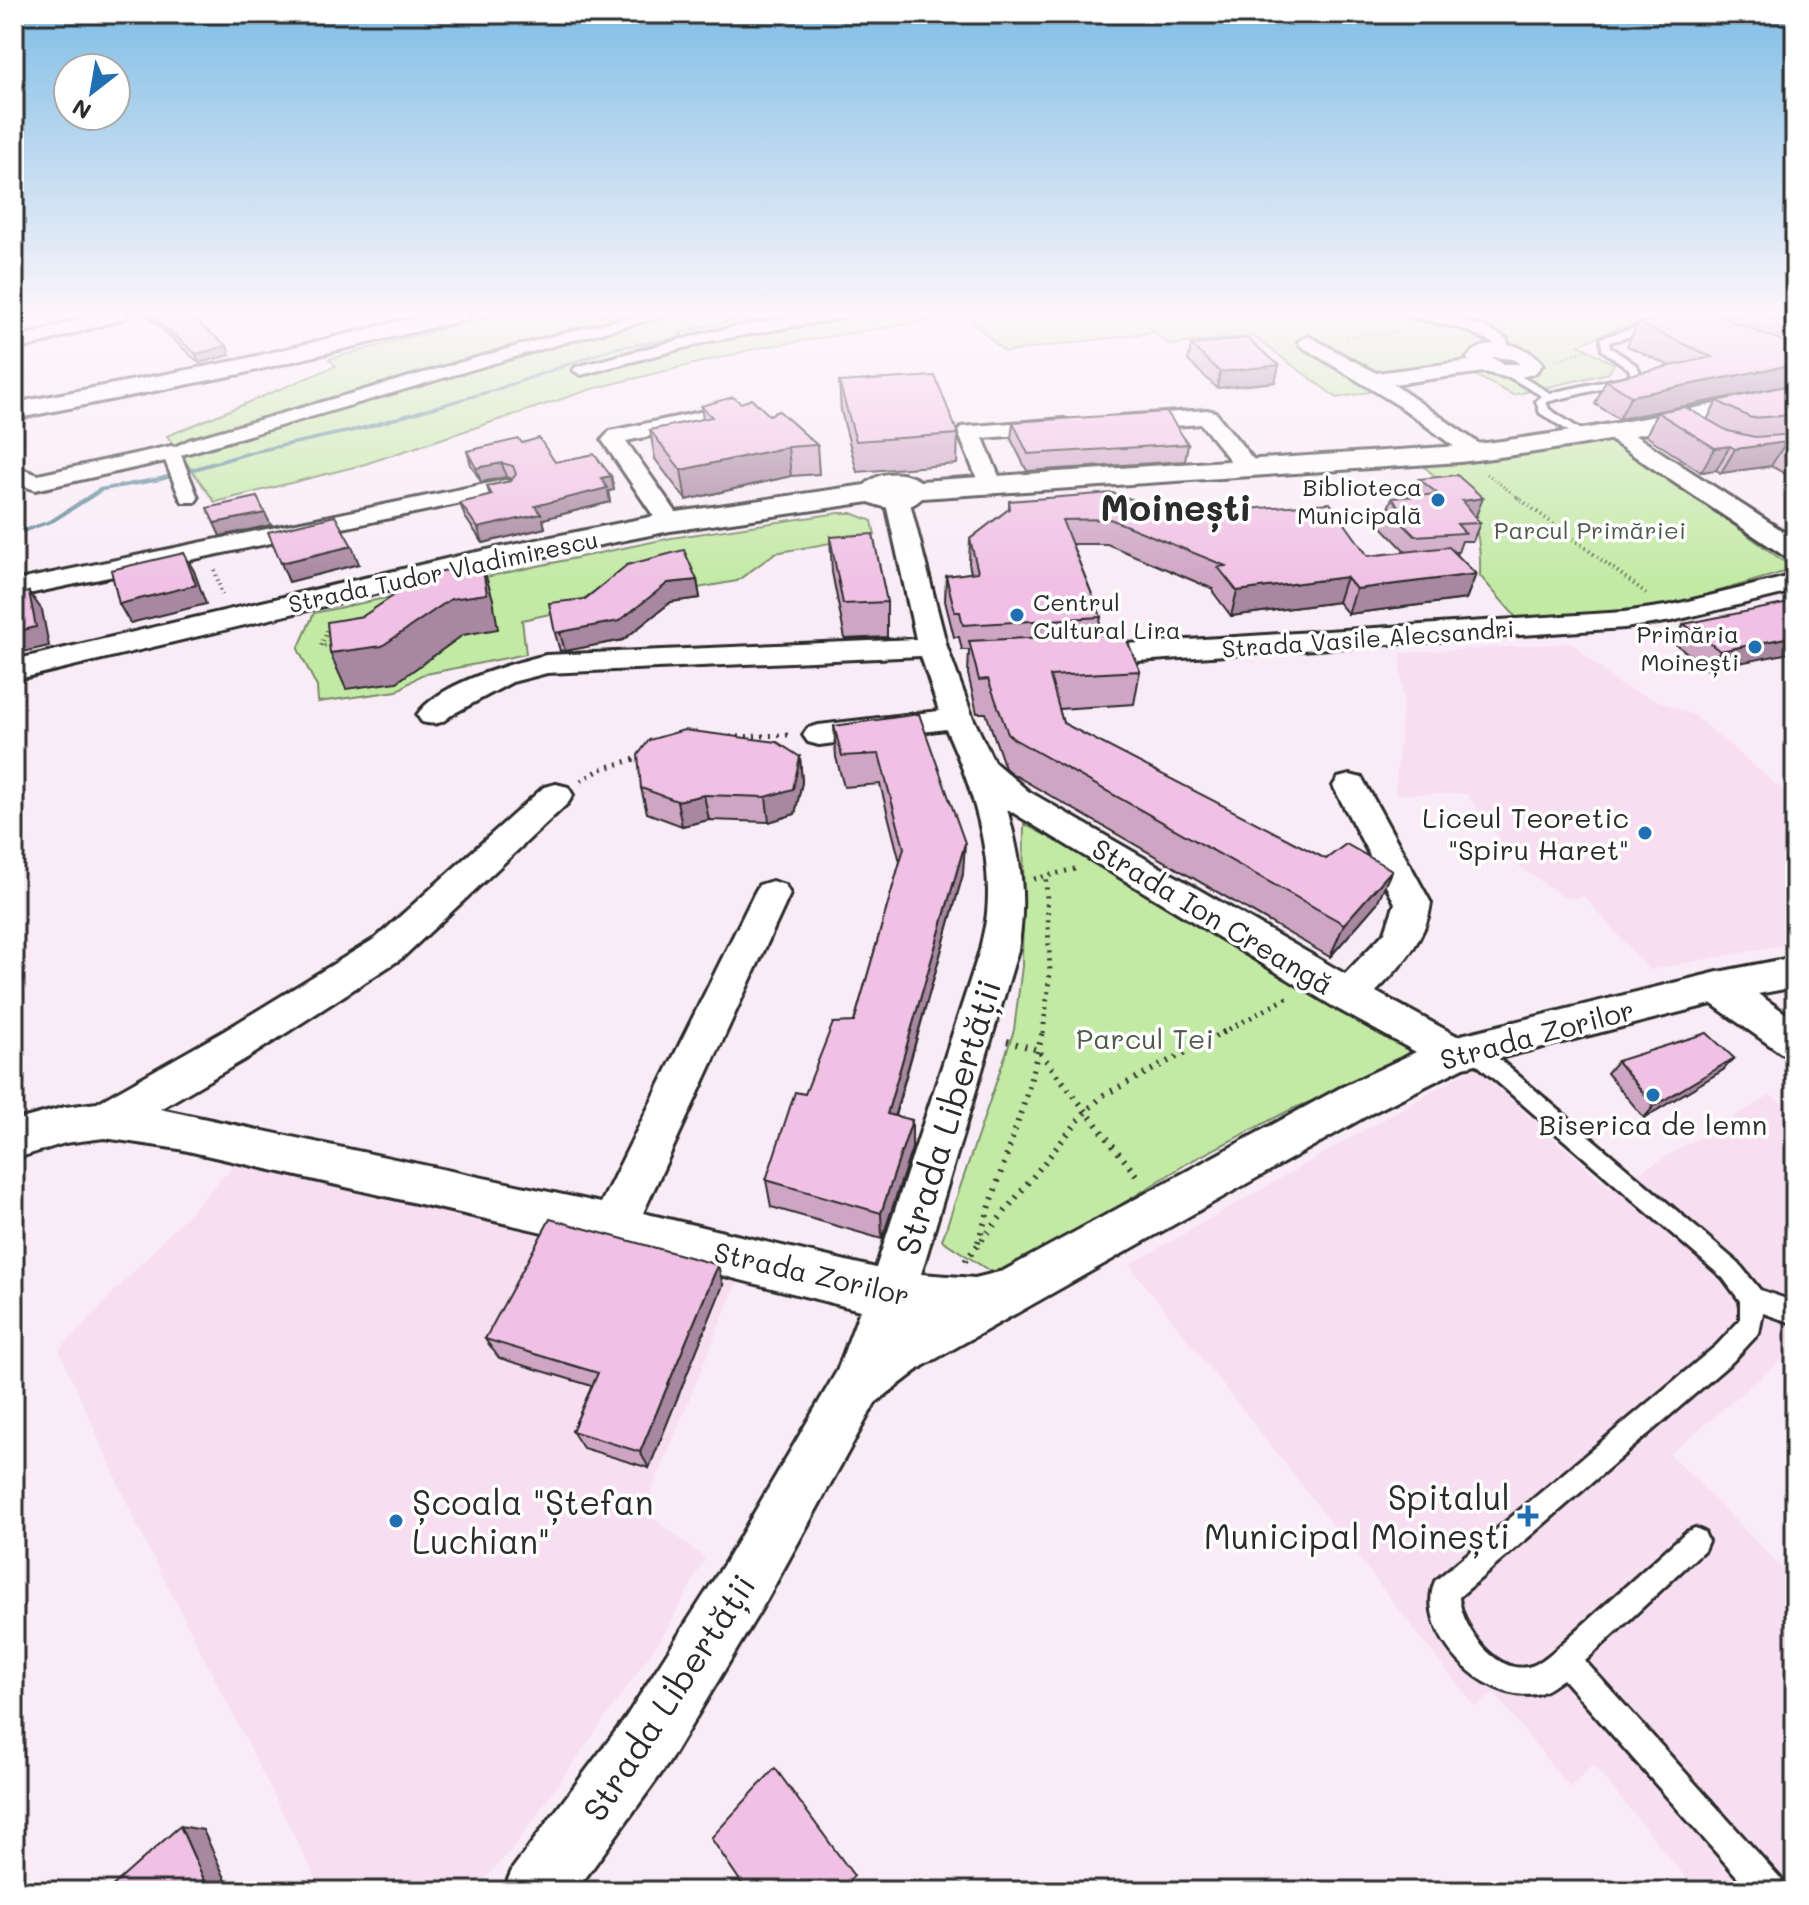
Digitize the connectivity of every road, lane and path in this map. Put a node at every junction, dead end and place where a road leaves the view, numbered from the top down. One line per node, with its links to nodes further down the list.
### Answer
1 (55, 403): 6 (street)
2 (335, 403): 12 (street)
3 (1409, 403): 13 (street)
4 (1542, 403): 11 (lane)
5 (1756, 403): 8 (street, Strada Tudor Vladimirescu)
6 (14, 411)
7 (700, 419): 20 (street)
8 (1678, 421): 9 (street, Strada Tudor Vladimirescu); 10 (street)
9 (1614, 432): 11 (street, Strada Tudor Vladimirescu); 22 (street)
10 (1702, 436)
11 (1585, 437): 13 (street, Strada Tudor Vladimirescu)
12 (171, 453): 15 (street); 19 (street)
13 (1468, 453): 14 (street, Strada Tudor Vladimirescu); 26 (path)
14 (1249, 469): 16 (street, Strada Tudor Vladimirescu); 16 (street)
15 (14, 473)
16 (991, 486): 18 (street, Strada Tudor Vladimirescu)
17 (505, 487): 21 (street)
18 (895, 494): 20 (street, Strada Tudor Vladimirescu); 29 (street, Strada Libertății)
19 (189, 498)
20 (670, 522): 25 (street, Strada Tudor Vladimirescu)
21 (209, 548): 24 (street); 27 (path)
22 (1795, 551)
23 (1795, 583): 26 (street, Strada Vasile Alecsandri)
24 (14, 589)
25 (343, 592): 27 (street, Strada Tudor Vladimirescu); 28 (path)
26 (1672, 613): 30 (street, Strada Vasile Alecsandri)
27 (229, 619): 32 (street, Strada Tudor Vladimirescu)
28 (347, 644)
29 (935, 656): 31 (street); 33 (street); 34 (street, Strada Libertății)
30 (1050, 657)
31 (970, 662)
32 (14, 670)
33 (433, 715)
34 (957, 718): 35 (street); 38 (street, Strada Libertății)
35 (819, 735): 36 (path)
36 (723, 739)
37 (647, 756): 40 (path)
38 (980, 768): 41 (street, Strada Ion Creangă); 42 (street, Strada Libertății)
39 (1350, 786): 49 (street)
40 (556, 795): 55 (street)
41 (1044, 816): 42 (street); 43 (street, Strada Ion Creangă)
42 (998, 838): 45 (street, Strada Libertății)
43 (1115, 858): 44 (path); 49 (street, Strada Ion Creangă)
44 (1046, 876): 45 (path); 52 (path)
45 (1004, 887): 50 (street, Strada Libertății)
46 (772, 894): 58 (street)
47 (1795, 972): 48 (street, Strada Zorilor)
48 (1718, 987): 51 (street); 53 (street, Strada Zorilor)
49 (1334, 988): 53 (street, Strada Ion Creangă); 54 (path)
50 (975, 1032): 52 (path); 61 (street, Strada Libertății)
51 (1795, 1041)
52 (1038, 1050): 54 (path); 59 (path)
53 (1463, 1050): 57 (street, Strada Zorilor); 62 (lane)
54 (1086, 1111): 57 (path); 59 (path)
55 (104, 1120): 56 (street, Strada Zorilor); 58 (street, Strada Zorilor)
56 (14, 1140)
57 (1162, 1209): 60 (street, Strada Zorilor)
58 (613, 1227): 61 (street, Strada Zorilor)
59 (977, 1247): 61 (path)
60 (1011, 1292): 61 (street, Strada Zorilor); 64 (street)
61 (912, 1297): 64 (street, Strada Libertății)
62 (1752, 1298): 63 (lane); 66 (lane)
63 (1795, 1313)
64 (857, 1386): 67 (street, Strada Libertății)
65 (1695, 1541): 66 (lane)
66 (1565, 1660): 68 (lane)
67 (536, 1891)
68 (1771, 1891)

